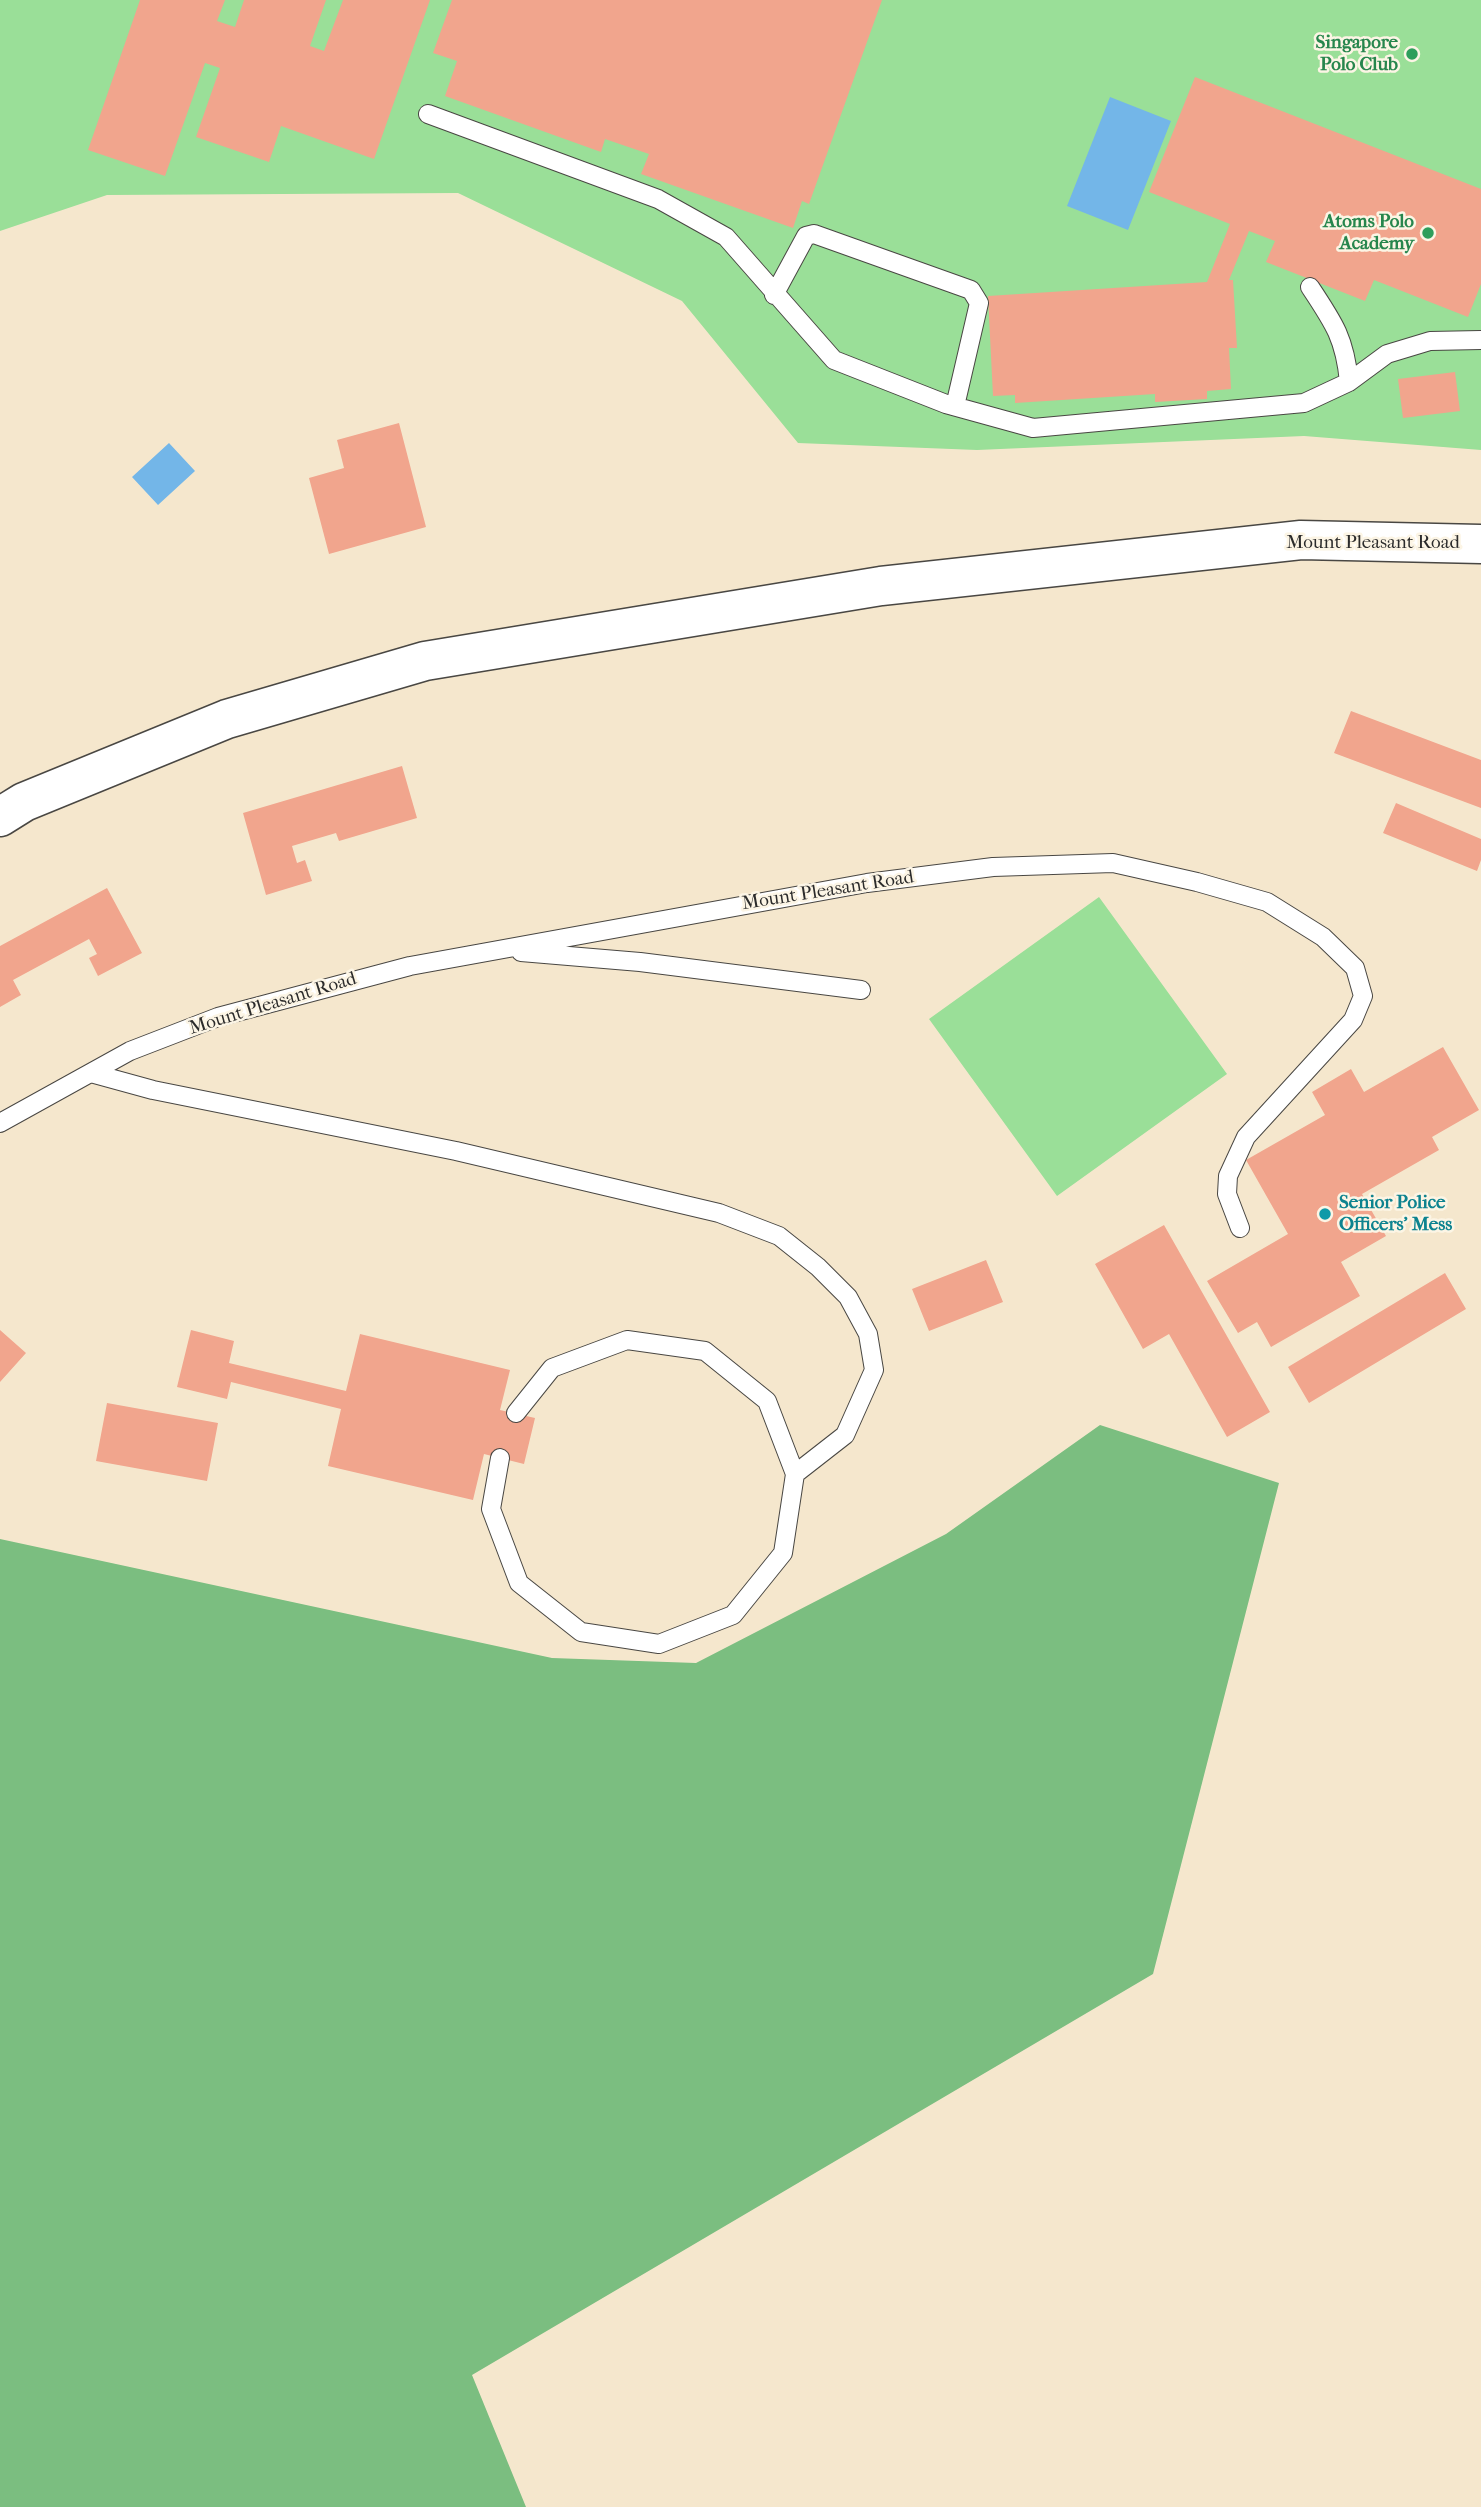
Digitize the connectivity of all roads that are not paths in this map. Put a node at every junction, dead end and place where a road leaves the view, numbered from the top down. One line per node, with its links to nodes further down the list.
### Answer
1 (428, 114): 3 (lane)
2 (1310, 287): 5 (lane)
3 (774, 295): 6 (lane); 6 (lane)
4 (1481, 340): 5 (lane)
5 (1349, 382): 6 (lane)
6 (955, 406)
7 (1481, 544): 8 (street, Mount Pleasant Road)
8 (0, 817)
9 (493, 950): 10 (lane); 11 (lane, Mount Pleasant Road); 13 (lane, Mount Pleasant Road)
10 (861, 990)
11 (91, 1073): 12 (lane, Mount Pleasant Road); 16 (lane)
12 (0, 1123)
13 (1240, 1228)
14 (516, 1413): 16 (lane)
15 (500, 1458): 16 (lane)
16 (795, 1474)

